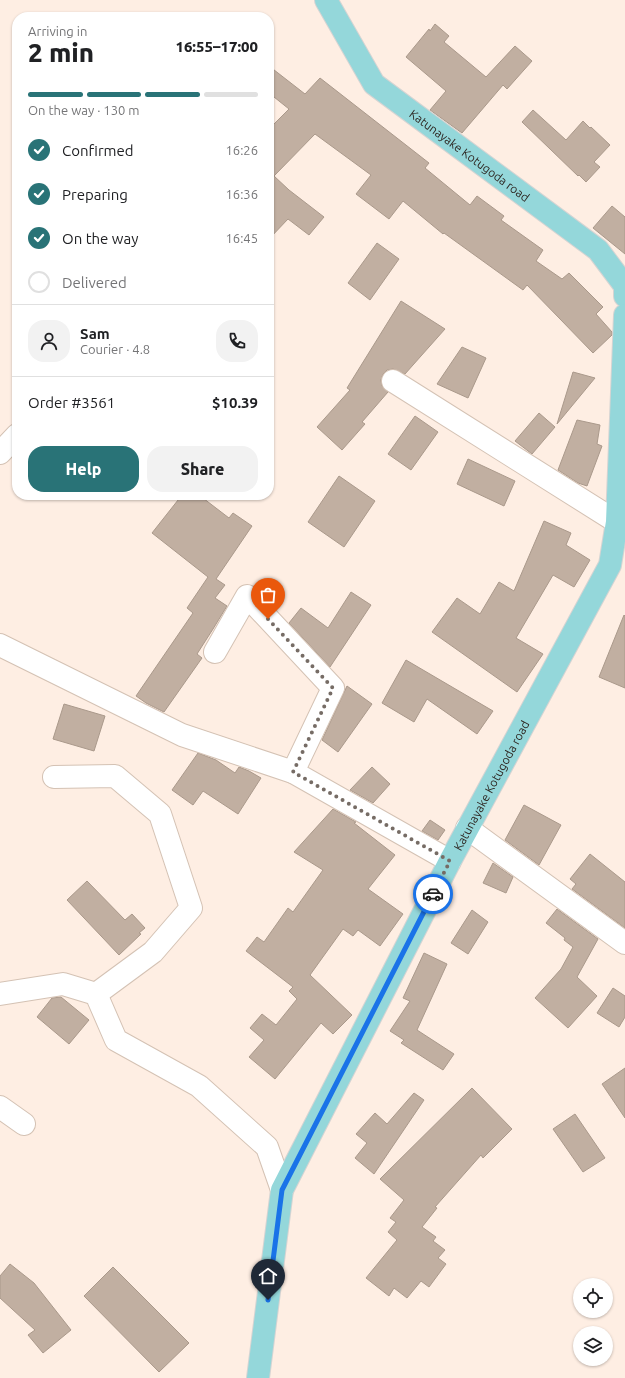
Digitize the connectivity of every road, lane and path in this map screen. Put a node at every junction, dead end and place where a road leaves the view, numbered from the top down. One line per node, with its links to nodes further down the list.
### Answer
1 (326, 0): 2 (main road, Katunayake Kotugoda road)
2 (625, 296)
3 (625, 314): 7 (main road, Katunayake Kotugoda road)
4 (393, 381): 7 (street)
5 (12, 440): 6 (street)
6 (0, 453)
7 (621, 523): 12 (main road, Katunayake Kotugoda road)
8 (0, 645): 10 (street)
9 (215, 652): 10 (street)
10 (293, 772): 13 (street)
11 (54, 777): 16 (street)
12 (467, 828): 13 (main road, Katunayake Kotugoda road); 14 (street)
13 (450, 861): 19 (main road, Katunayake Kotugoda road)
14 (625, 943)
15 (0, 994): 16 (street)
16 (96, 994): 19 (street)
17 (0, 1107): 18 (street)
18 (24, 1124)
19 (282, 1190): 20 (main road, Katunayake Kotugoda road)
20 (258, 1378)

